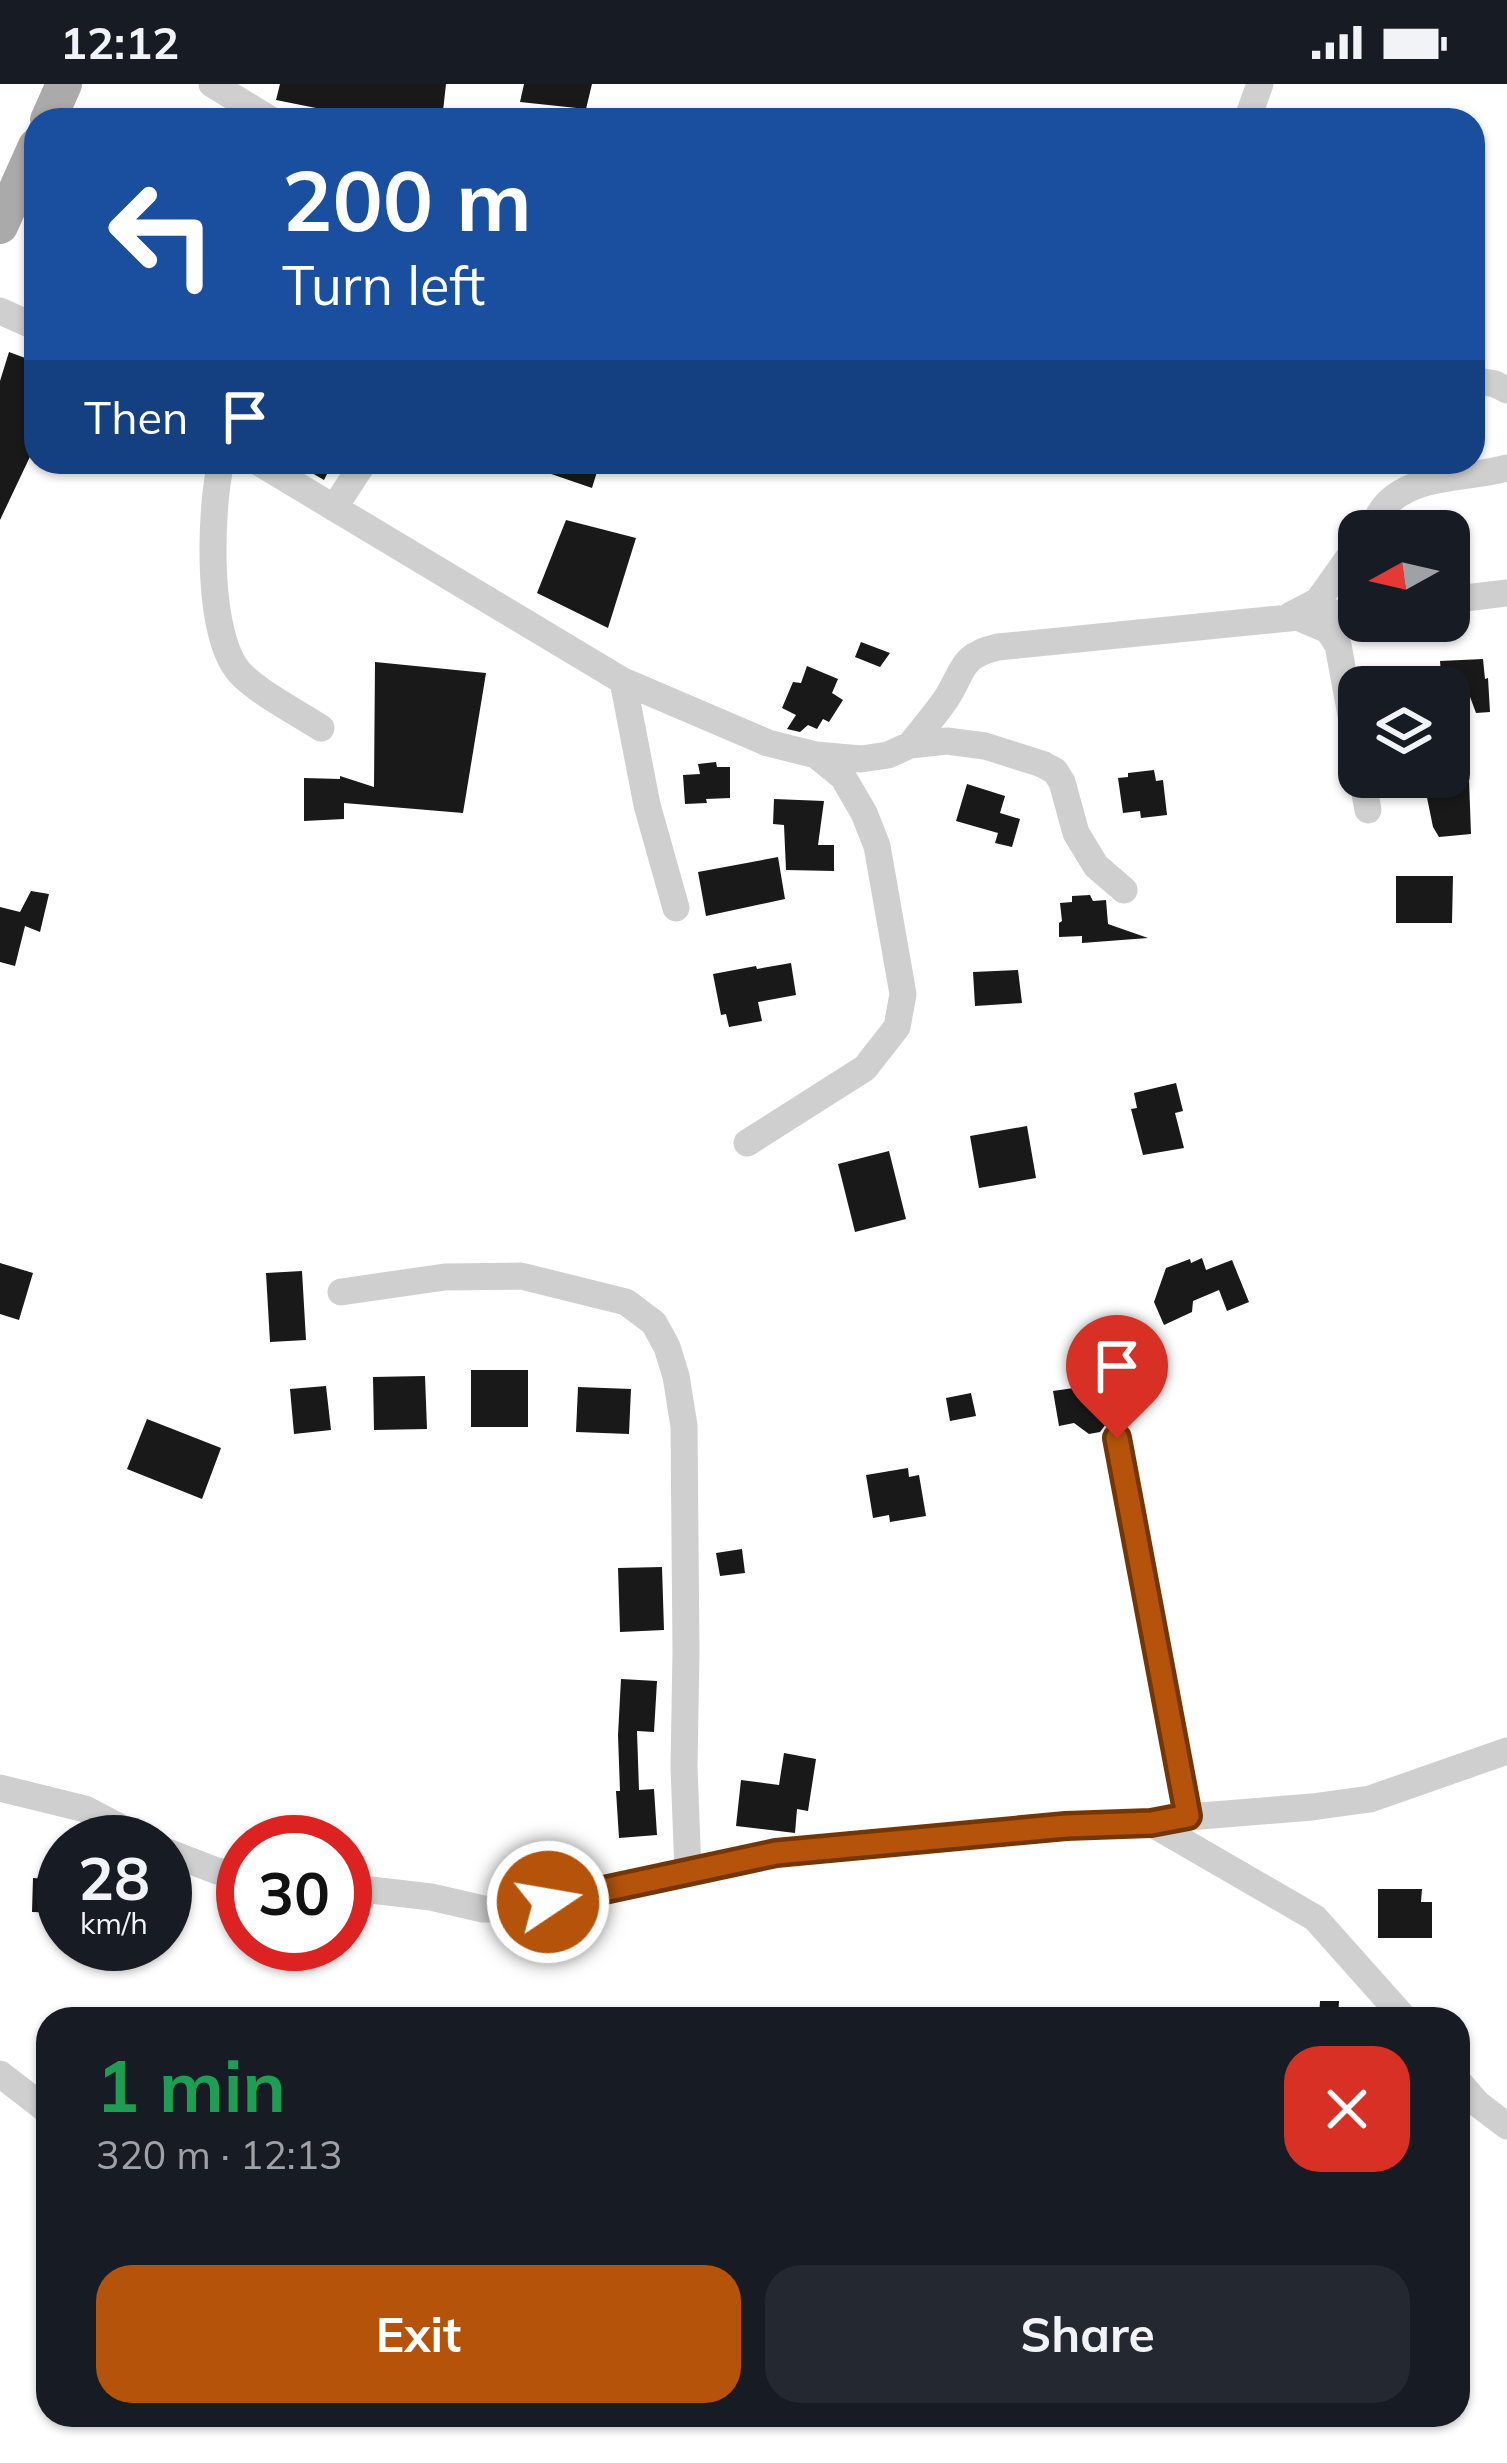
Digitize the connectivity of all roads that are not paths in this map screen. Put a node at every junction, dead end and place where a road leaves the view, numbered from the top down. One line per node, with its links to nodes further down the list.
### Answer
1 (219, 86): 2 (street)
2 (253, 108)
3 (24, 173): 4 (main road)
4 (0, 226)
5 (219, 474): 18 (street)
6 (278, 474): 9 (street)
7 (356, 474): 9 (street)
8 (1480, 474): 10 (street)
9 (334, 508): 17 (street)
10 (1382, 510)
11 (1338, 573): 15 (street)
12 (1507, 593): 13 (street)
13 (1470, 597)
14 (1338, 613): 15 (street)
15 (1291, 619): 16 (street); 19 (street)
16 (1341, 666)
17 (623, 681): 20 (street); 24 (street)
18 (321, 728)
19 (910, 745): 20 (street); 23 (street)
20 (816, 755): 25 (street)
21 (1366, 798): 22 (street)
22 (1368, 810)
23 (1124, 890)
24 (676, 908)
25 (747, 1143)
26 (341, 1292): 33 (street)
27 (1117, 1438): 31 (street)
28 (1507, 1751): 31 (street)
29 (0, 1788): 30 (street)
30 (96, 1815)
31 (1188, 1816): 32 (street)
32 (1151, 1823): 33 (street); 35 (street)
33 (688, 1872): 34 (street)
34 (372, 1891)
35 (1394, 2007)
36 (0, 2074): 38 (street)
37 (1470, 2095): 39 (street)
38 (36, 2101)
39 (1507, 2126)

